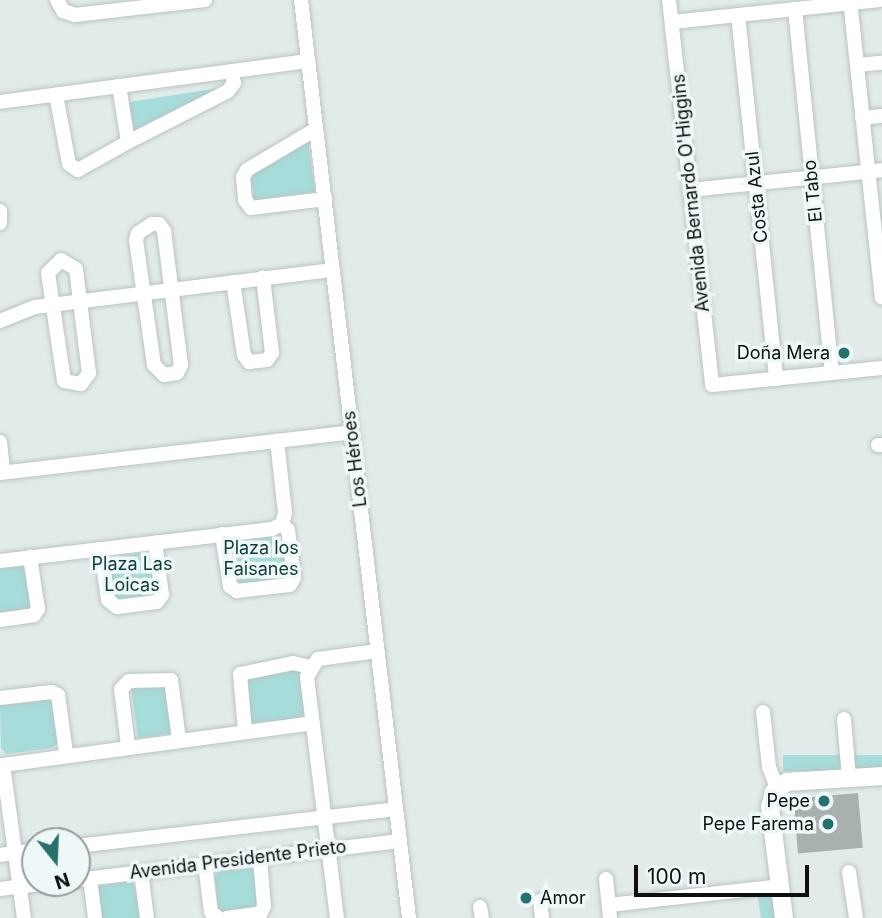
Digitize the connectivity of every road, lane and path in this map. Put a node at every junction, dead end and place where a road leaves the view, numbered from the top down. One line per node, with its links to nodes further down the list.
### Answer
1 (205, 0): 5 (street)
2 (301, 0): 11 (street, Los Héroes)
3 (669, 0): 10 (street, Avenida Bernardo O'Higgins)
4 (880, 0): 6 (street)
5 (163, 2): 7 (street)
6 (850, 2): 8 (street); 13 (street)
7 (60, 6)
8 (795, 9): 9 (street); 23 (street, El Tabo)
9 (738, 15): 10 (street); 24 (street, Costa Azul)
10 (672, 22): 25 (street, Avenida Bernardo O'Higgins)
11 (308, 61): 14 (street); 20 (street, Los Héroes)
12 (882, 63): 13 (street)
13 (857, 65): 19 (street)
14 (231, 71): 15 (street); 21 (street)
15 (119, 86): 16 (street); 21 (street)
16 (56, 95): 17 (street); 21 (street)
17 (0, 102)
18 (882, 116): 19 (street)
19 (862, 118): 22 (street)
20 (316, 129): 26 (street, Los Héroes); 26 (street)
21 (128, 142)
22 (875, 171): 23 (street); 29 (street)
23 (812, 177): 24 (street); 40 (street, El Tabo)
24 (756, 183): 25 (street); 41 (street, Costa Azul)
25 (690, 190): 41 (street, Avenida Bernardo O'Higgins)
26 (324, 199): 30 (street, Los Héroes)
27 (0, 211): 28 (street)
28 (0, 223)
29 (878, 225): 35 (street)
30 (333, 270): 31 (street); 42 (street, Los Héroes)
31 (263, 278): 32 (street); 32 (street)
32 (233, 282): 33 (street)
33 (171, 290): 34 (street); 34 (street); 34 (street)
34 (144, 293): 36 (street)
35 (882, 298)
36 (80, 301): 37 (street); 37 (street); 37 (street)
37 (53, 305): 38 (street)
38 (0, 321)
39 (882, 368): 40 (street)
40 (832, 373): 41 (street)
41 (776, 379)
42 (352, 432): 43 (street); 53 (street, Los Héroes)
43 (277, 440): 45 (street); 46 (street)
44 (0, 442): 45 (street)
45 (2, 472)
46 (282, 524): 47 (street); 47 (street)
47 (222, 534): 48 (street)
48 (155, 542): 49 (street); 49 (street)
49 (101, 549): 50 (street)
50 (30, 557): 51 (street); 52 (street)
51 (0, 561)
52 (0, 620)
53 (377, 651): 54 (street); 67 (street, Los Héroes)
54 (310, 667): 58 (street); 59 (street)
55 (0, 698): 62 (street)
56 (763, 712): 66 (street)
57 (844, 719): 65 (street)
58 (312, 723): 59 (street); 68 (street)
59 (245, 731): 60 (street)
60 (179, 739): 61 (street); 61 (street)
61 (128, 746): 62 (street)
62 (66, 753): 63 (street)
63 (1, 763): 72 (street)
64 (882, 776): 65 (main road)
65 (849, 778): 66 (main road)
66 (777, 788): 79 (main road)
67 (396, 809): 68 (street, Avenida Presidente Prieto); 69 (street, Los Héroes)
68 (326, 817): 70 (street, Avenida Presidente Prieto); 71 (street)
69 (400, 841): 71 (street, Avenida Presidente Prieto); 91 (street, Los Héroes)
70 (91, 844)
71 (329, 850): 73 (street, Avenida Presidente Prieto); 90 (street)
72 (6, 854): 80 (street)
73 (260, 858): 74 (street, Avenida Presidente Prieto); 89 (street)
74 (205, 864): 75 (street, Avenida Presidente Prieto); 88 (street)
75 (141, 872): 77 (street, Avenida Presidente Prieto); 87 (street)
76 (849, 872): 94 (street)
77 (91, 878)
78 (606, 879): 84 (street)
79 (780, 886): 84 (street); 93 (main road)
80 (19, 887): 81 (street); 85 (street)
81 (0, 889)
82 (89, 897): 86 (street)
83 (540, 901): 92 (street)
84 (609, 911)
85 (24, 918)
86 (95, 918)
87 (147, 918)
88 (218, 918)
89 (227, 918)
90 (337, 918)
91 (409, 918)
92 (542, 918)
93 (784, 918)
94 (856, 918)

